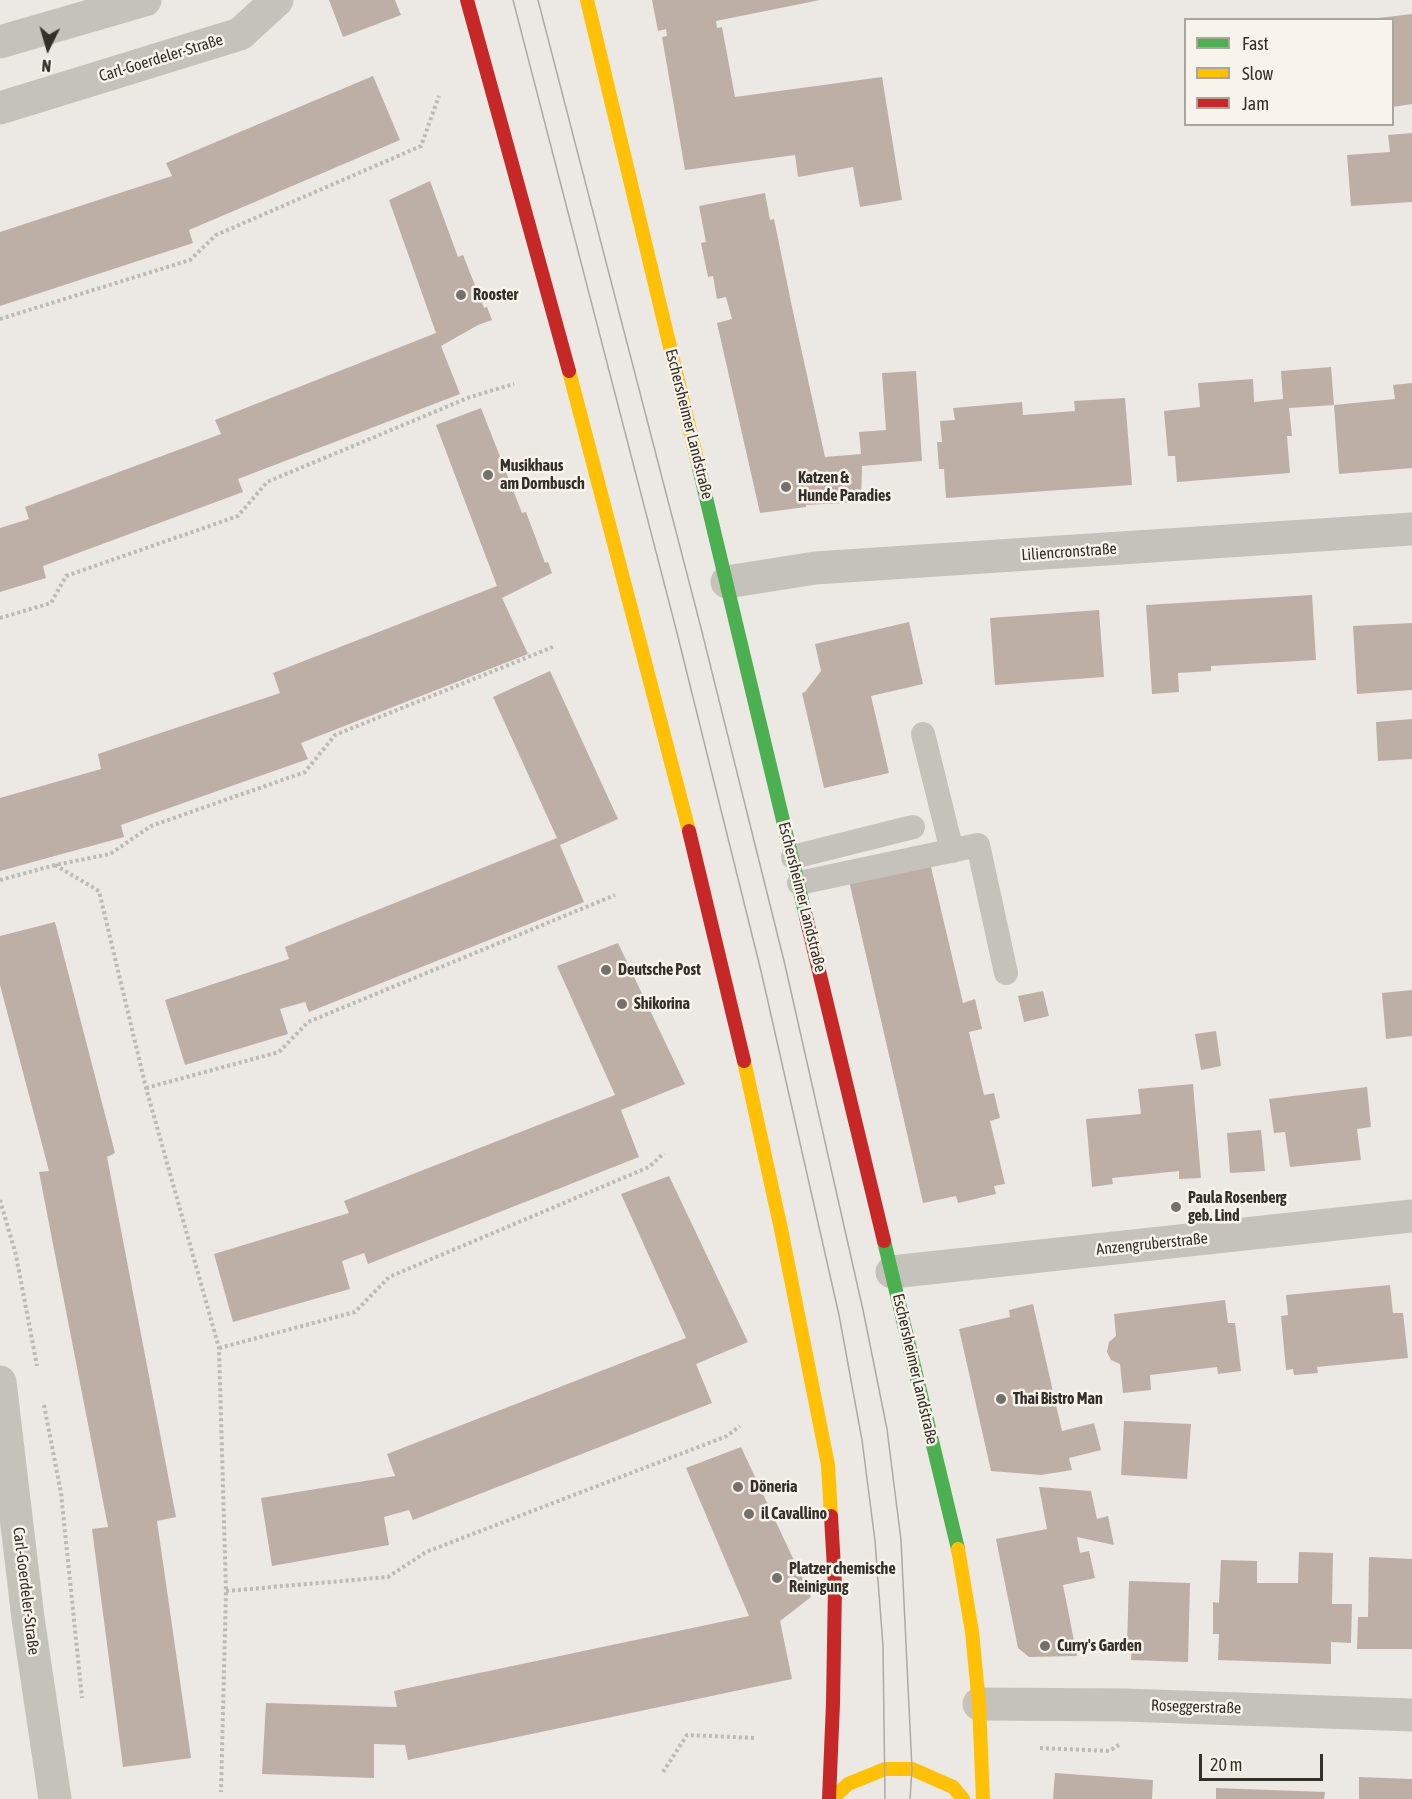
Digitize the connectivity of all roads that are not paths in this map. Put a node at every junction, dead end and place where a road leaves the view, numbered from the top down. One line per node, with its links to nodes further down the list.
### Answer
1 (145, 0): 5 (street)
2 (277, 0): 6 (street, Carl-Goerdeler-Straße)
3 (466, 0): 21 (main road)
4 (587, 0): 8 (main road, Eschersheimer Landstraße)
5 (0, 42)
6 (0, 108)
7 (1412, 529): 8 (street, Liliencronstraße)
8 (727, 582): 12 (main road, Eschersheimer Landstraße)
9 (923, 734): 11 (lane)
10 (913, 827): 12 (lane)
11 (952, 851): 13 (lane); 14 (lane)
12 (793, 857): 13 (main road, Eschersheimer Landstraße)
13 (799, 883): 16 (main road, Eschersheimer Landstraße)
14 (1006, 973)
15 (1412, 1216): 16 (street, Anzengruberstraße)
16 (892, 1272): 18 (main road, Eschersheimer Landstraße)
17 (0, 1382): 20 (street, Carl-Goerdeler-Straße)
18 (979, 1704): 19 (street, Roseggerstraße); 23 (main road, Eschersheimer Landstraße)
19 (1412, 1715)
20 (55, 1799)
21 (831, 1799): 22 (main road)
22 (963, 1799)
23 (982, 1799)

